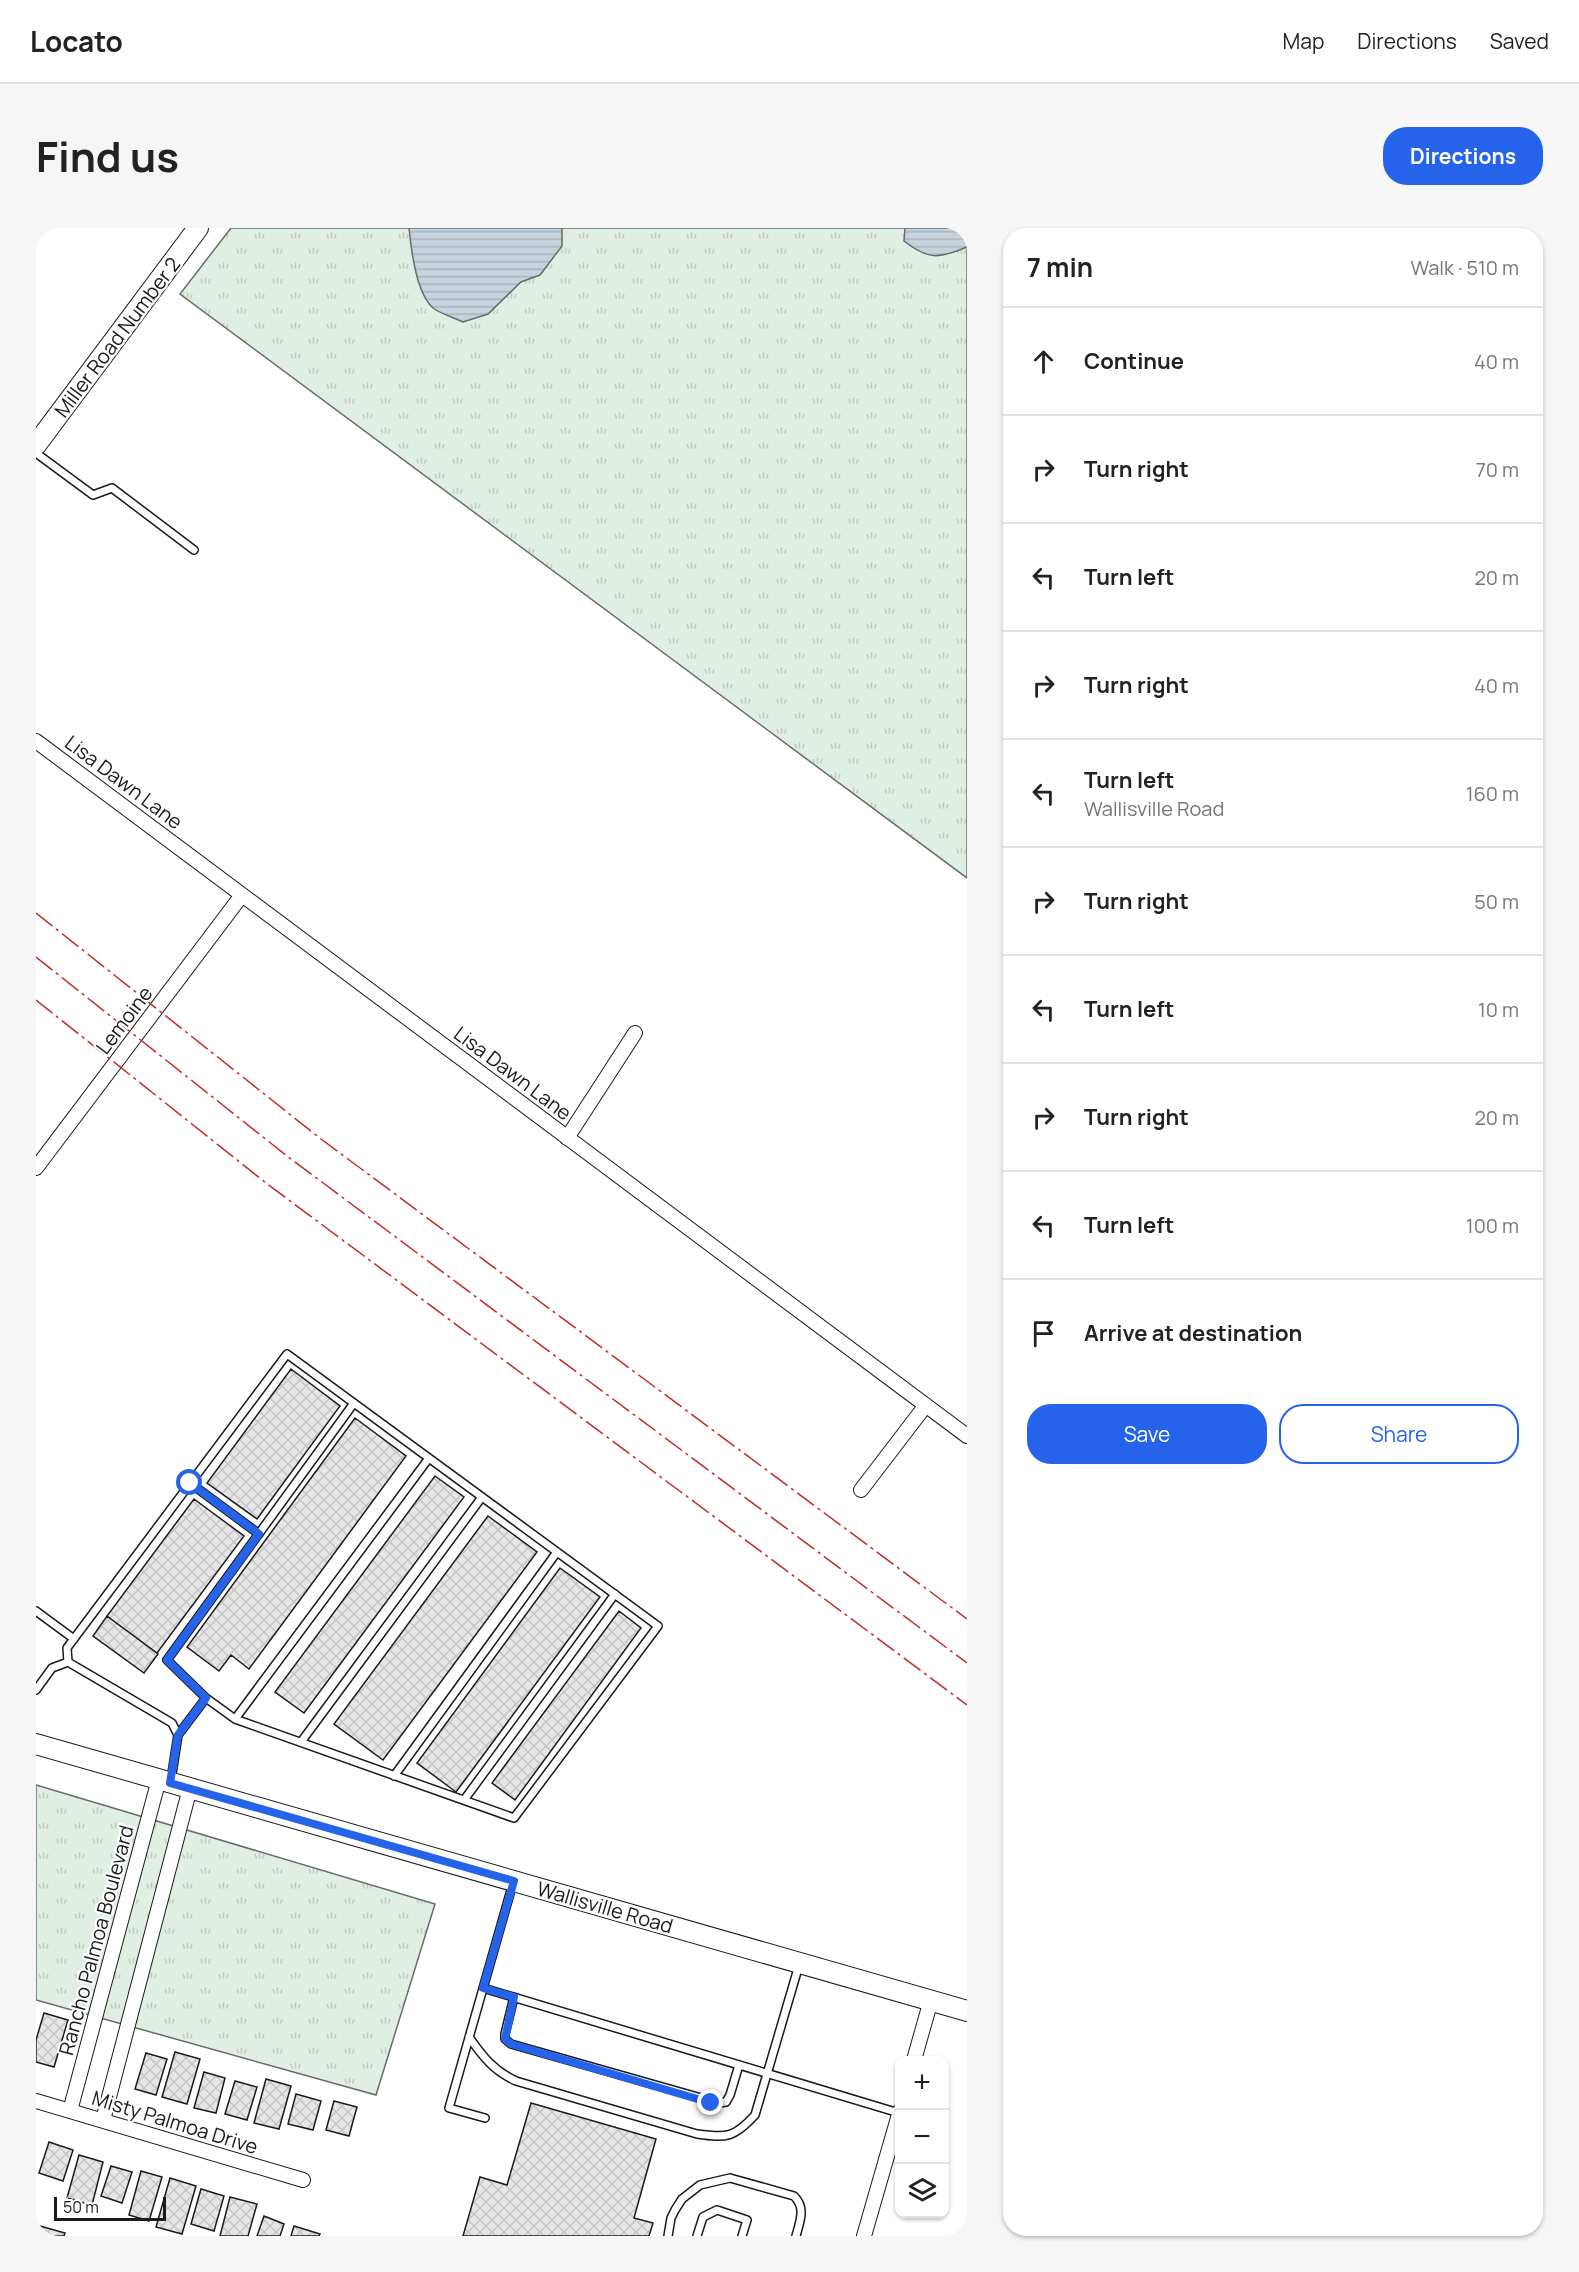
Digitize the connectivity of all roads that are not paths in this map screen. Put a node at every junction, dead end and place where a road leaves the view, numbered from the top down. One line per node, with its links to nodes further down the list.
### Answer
1 (198, 228): 2 (main road, Miller Road Number 2)
2 (36, 445)
3 (36, 453): 4 (lane)
4 (194, 550)
5 (36, 741): 6 (street, Lisa Dawn Lane)
6 (242, 895): 8 (street, Lisa Dawn Lane); 9 (street, Lemoine)
7 (635, 1033): 8 (street)
8 (567, 1138): 11 (street, Lisa Dawn Lane)
9 (36, 1168)
10 (354, 1403): 13 (lane); 14 (lane); 17 (lane)
11 (926, 1405): 12 (street, Lisa Dawn Lane); 15 (street)
12 (967, 1436)
13 (429, 1458): 16 (lane); 25 (lane)
14 (190, 1483): 17 (lane); 21 (lane)
15 (861, 1490)
16 (482, 1497): 18 (lane); 27 (lane)
17 (259, 1534): 24 (lane)
18 (557, 1552): 19 (lane); 29 (lane)
19 (615, 1594): 32 (lane); 32 (lane)
20 (36, 1611): 21 (lane)
21 (74, 1639): 22 (lane)
22 (68, 1662): 23 (lane); 26 (lane)
23 (36, 1690)
24 (206, 1698): 25 (lane); 26 (lane)
25 (235, 1719): 27 (lane)
26 (178, 1735): 30 (lane)
27 (301, 1743): 29 (lane)
28 (36, 1744): 30 (main road, Wallisville Road)
29 (394, 1776): 32 (lane)
30 (165, 1781): 31 (main road, Wallisville Road); 44 (street, Rancho Palmoa Boulevard)
31 (190, 1788): 33 (main road, Wallisville Road); 47 (street)
32 (464, 1800)
33 (514, 1881): 34 (main road, Wallisville Road); 35 (lane)
34 (800, 1963): 37 (main road, Wallisville Road); 42 (lane)
35 (483, 1988): 36 (lane); 39 (lane)
36 (514, 1997): 41 (lane); 41 (lane)
37 (932, 2000): 38 (main road, Wallisville Road); 40 (street)
38 (967, 2011)
39 (469, 2037): 42 (lane); 46 (lane)
40 (915, 2056)
41 (740, 2065): 42 (lane)
42 (768, 2073): 45 (lane)
43 (36, 2101): 44 (street, Misty Palmoa Drive)
44 (70, 2111): 47 (street, Misty Palmoa Drive)
45 (895, 2111)
46 (485, 2118)
47 (103, 2120): 49 (street, Misty Palmoa Drive)
48 (895, 2126): 54 (street)
49 (303, 2181)
50 (668, 2236): 53 (lane)
51 (697, 2236): 52 (lane)
52 (742, 2236)
53 (796, 2236)
54 (864, 2236)

